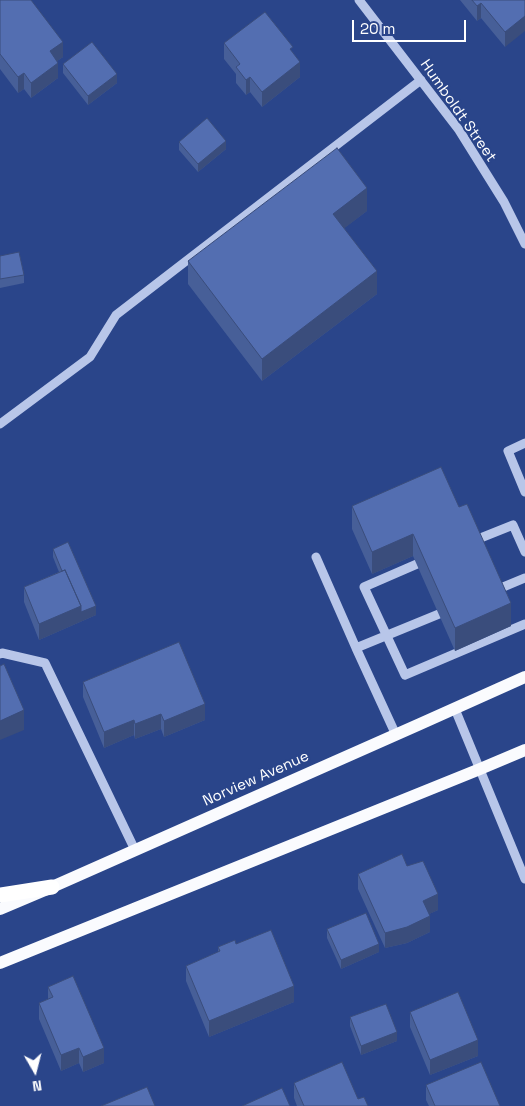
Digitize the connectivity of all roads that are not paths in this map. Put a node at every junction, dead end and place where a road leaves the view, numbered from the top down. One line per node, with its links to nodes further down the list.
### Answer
1 (359, 0): 2 (street, Humboldt Street)
2 (421, 80): 3 (street, Humboldt Street); 4 (street)
3 (525, 244)
4 (0, 424)
5 (525, 443): 6 (street)
6 (525, 492)
7 (473, 541): 8 (street)
8 (525, 552)
9 (316, 557): 16 (street)
10 (417, 564): 15 (street)
11 (525, 578): 12 (street)
12 (496, 590)
13 (439, 614): 15 (street)
14 (525, 624): 15 (street)
15 (387, 635): 16 (street)
16 (356, 648): 20 (street)
17 (0, 654): 23 (street)
18 (525, 677): 19 (main road, Norview Avenue)
19 (455, 709): 20 (main road, Norview Avenue); 22 (street)
20 (396, 735): 23 (main road, Norview Avenue)
21 (525, 750): 22 (main road)
22 (480, 769): 24 (street); 28 (main road)
23 (135, 850): 25 (main road, Norview Avenue)
24 (525, 879)
25 (52, 887): 26 (highway); 27 (main road, Norview Avenue)
26 (0, 895)
27 (0, 909)
28 (0, 963)

